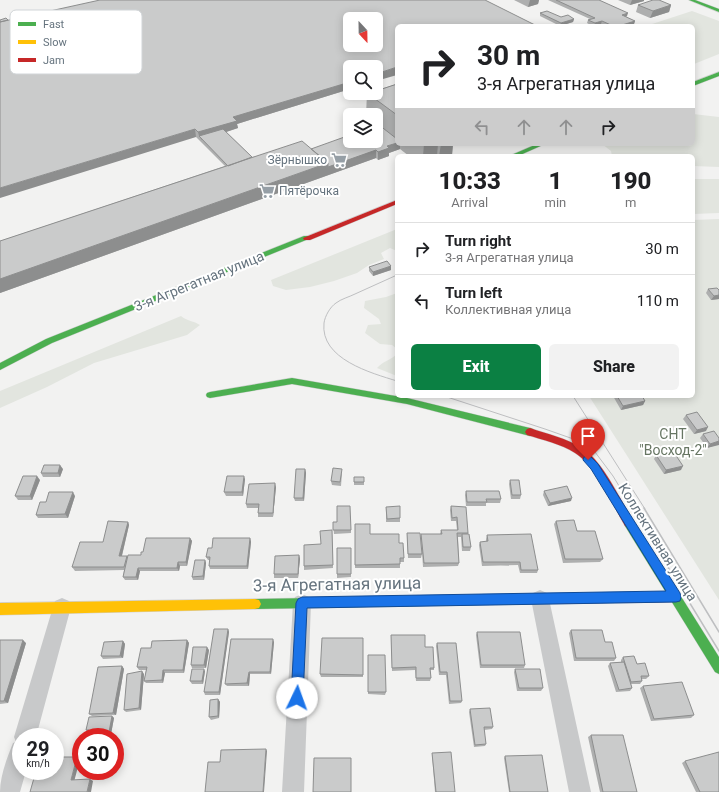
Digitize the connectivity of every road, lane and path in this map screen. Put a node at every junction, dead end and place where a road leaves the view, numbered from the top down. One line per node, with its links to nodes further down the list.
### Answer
1 (691, 0): 2 (street)
2 (719, 11)
3 (719, 74): 4 (street)
4 (695, 83)
5 (537, 146): 6 (street)
6 (517, 154)
7 (395, 203): 8 (street, 3-я Агрегатная улица)
8 (49, 342): 9 (street, 3-я Агрегатная улица); 10 (street)
9 (0, 360)
10 (0, 367)
11 (210, 395): 12 (street, Коллективная улица)
12 (676, 597): 13 (street, 3-я Агрегатная улица); 17 (street, Коллективная улица)
13 (540, 599): 14 (street, 3-я Агрегатная улица); 22 (street)
14 (302, 603): 15 (street, 3-я Агрегатная улица); 21 (street)
15 (62, 607): 16 (street, 3-я Агрегатная улица); 18 (street)
16 (0, 609)
17 (719, 668)
18 (28, 728)
19 (13, 780): 20 (street)
20 (9, 792)
21 (293, 792)
22 (580, 792)

